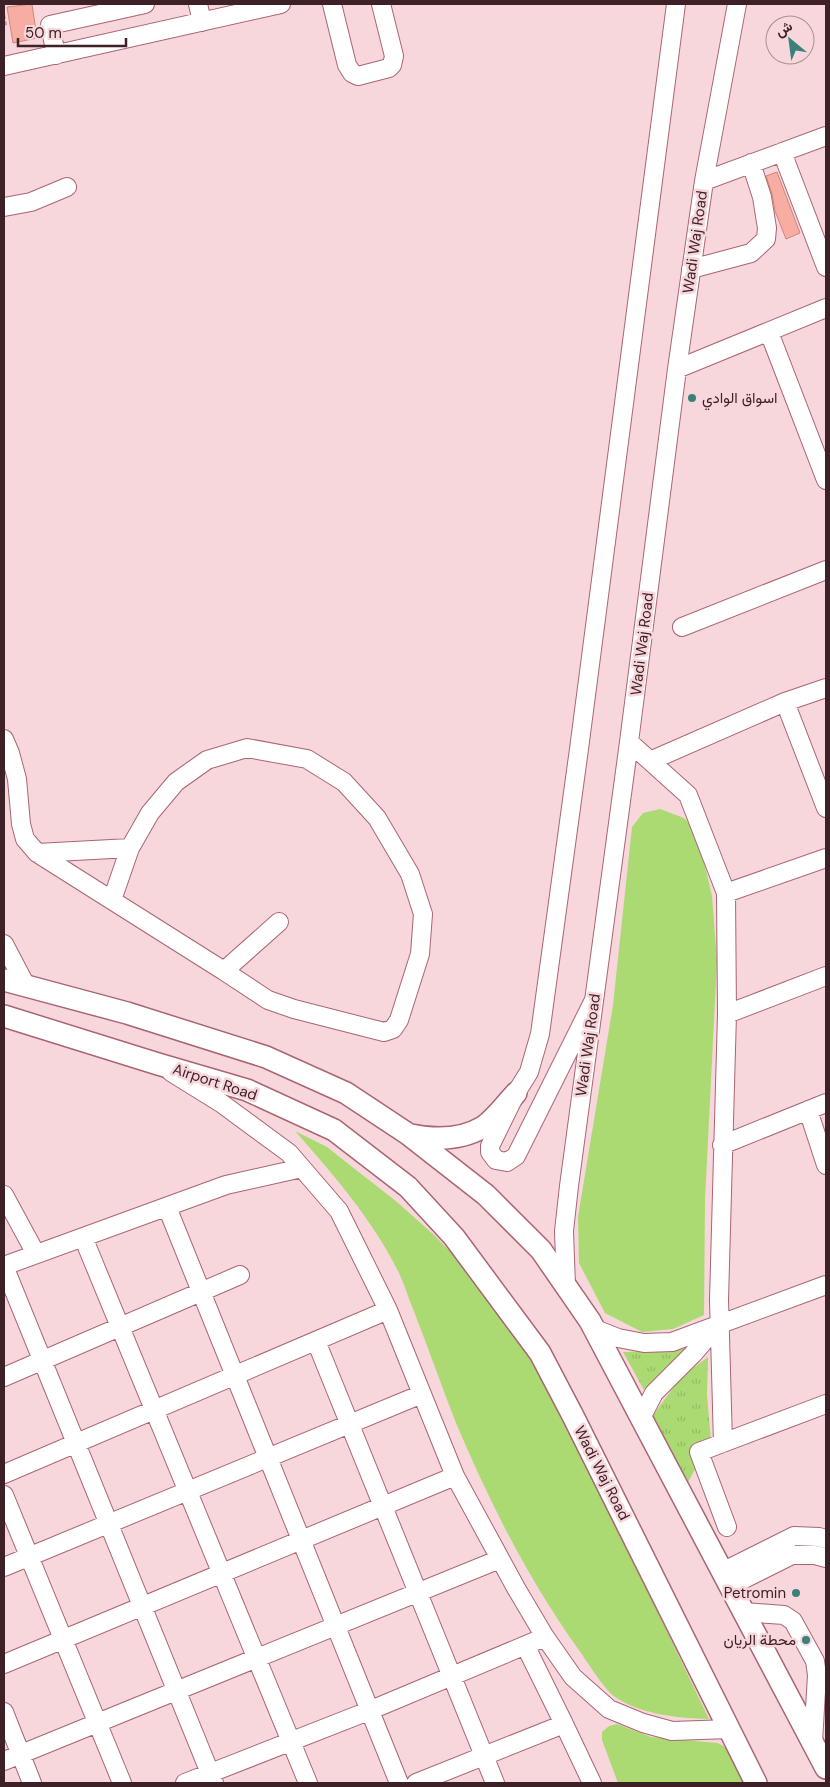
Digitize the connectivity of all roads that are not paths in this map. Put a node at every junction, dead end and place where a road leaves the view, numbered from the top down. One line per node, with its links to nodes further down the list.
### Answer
1 (145, 4): 9 (street)
2 (198, 4): 8 (street)
3 (281, 4): 8 (street)
4 (332, 4): 5 (street)
5 (381, 4)
6 (676, 4): 46 (street)
7 (737, 4): 14 (street, Wadi Waj Road)
8 (202, 22): 9 (street)
9 (56, 55): 10 (street)
10 (4, 66)
11 (826, 136): 12 (street)
12 (782, 152): 13 (street); 17 (street)
13 (751, 163): 14 (street); 18 (street)
14 (704, 181): 18 (street, Wadi Waj Road)
15 (67, 187): 16 (street)
16 (4, 207)
17 (826, 267)
18 (691, 269): 21 (street, Wadi Waj Road)
19 (826, 308): 20 (street)
20 (769, 332): 21 (street); 22 (street)
21 (677, 369): 28 (street, Wadi Waj Road)
22 (826, 480)
23 (826, 570): 24 (street)
24 (682, 627)
25 (826, 688): 26 (street)
26 (785, 702): 29 (street); 30 (street)
27 (4, 739): 32 (street)
28 (629, 742): 29 (street); 42 (street, Wadi Waj Road)
29 (650, 761): 34 (street)
30 (826, 808)
31 (130, 848): 32 (street); 35 (street); 38 (street)
32 (37, 853): 35 (street)
33 (826, 858): 34 (street)
34 (726, 892): 43 (street)
35 (112, 900): 38 (street)
36 (279, 922): 38 (street)
37 (4, 944): 41 (street)
38 (224, 971)
39 (826, 976): 43 (street)
40 (4, 980): 41 (main road)
41 (26, 986): 49 (main road)
42 (594, 1000): 46 (street); 61 (street, Wadi Waj Road)
43 (727, 1014): 50 (street)
44 (4, 1016): 45 (main road, Airport Road)
45 (158, 1064): 52 (street); 53 (main road, Airport Road)
46 (516, 1093): 49 (main road)
47 (826, 1103): 48 (street)
48 (808, 1110): 50 (street); 51 (street)
49 (408, 1134): 61 (main road)
50 (722, 1145): 64 (street)
51 (826, 1165)
52 (302, 1168): 55 (street); 63 (street)
53 (408, 1188): 109 (main road, Wadi Waj Road)
54 (4, 1195): 57 (street)
55 (167, 1207): 56 (street); 62 (street)
56 (84, 1237): 57 (street); 65 (street)
57 (36, 1254): 58 (street)
58 (4, 1266): 68 (street)
59 (240, 1275): 62 (street)
60 (826, 1285): 64 (street)
61 (566, 1286): 66 (main road)
62 (201, 1292): 65 (street); 69 (street)
63 (388, 1310): 67 (street); 71 (street)
64 (719, 1324): 66 (street); 74 (street); 77 (street)
65 (120, 1327): 68 (street); 73 (street)
66 (595, 1329): 74 (main road)
67 (316, 1341): 69 (street); 75 (street)
68 (42, 1360): 70 (street); 76 (street)
69 (235, 1376): 73 (street); 78 (street)
70 (4, 1377)
71 (422, 1394): 75 (street); 80 (street)
72 (826, 1404): 77 (street)
73 (154, 1410): 76 (street); 81 (street)
74 (640, 1418): 93 (main road)
75 (350, 1424): 78 (street); 83 (street)
76 (76, 1443): 79 (street); 84 (street)
77 (723, 1443): 85 (street)
78 (268, 1457): 81 (street); 87 (street)
79 (4, 1474)
80 (455, 1476): 83 (street); 90 (street)
81 (188, 1491): 84 (street); 92 (street)
82 (4, 1495): 88 (street)
83 (383, 1506): 87 (street); 94 (street)
84 (108, 1523): 88 (street); 95 (street)
85 (727, 1527)
86 (826, 1539): 93 (street)
87 (302, 1540): 92 (street); 97 (street)
88 (29, 1556): 91 (street); 99 (street)
89 (826, 1558): 93 (street)
90 (500, 1559): 94 (street); 98 (street)
91 (4, 1566)
92 (222, 1574): 95 (street); 101 (street)
93 (726, 1579): 96 (main road)
94 (418, 1592): 97 (street); 103 (street)
95 (143, 1607): 99 (street); 104 (street)
96 (743, 1612): 111 (main road); 111 (street)
97 (336, 1625): 101 (street); 105 (street)
98 (545, 1637): 100 (street); 109 (street)
99 (63, 1640): 102 (street); 107 (street)
100 (526, 1647): 103 (street); 108 (street)
101 (257, 1658): 104 (street); 110 (street)
102 (4, 1664)
103 (452, 1677): 105 (street); 113 (street)
104 (176, 1690): 107 (street); 116 (street)
105 (370, 1710): 110 (street); 121 (street)
106 (4, 1712): 112 (street)
107 (97, 1723): 112 (street); 118 (street)
108 (564, 1724): 113 (street); 124 (street)
109 (730, 1728): 125 (main road, Wadi Waj Road)
110 (291, 1741): 116 (street); 120 (street)
111 (813, 1742): 115 (main road)
112 (21, 1754): 114 (street); 117 (street)
113 (484, 1757): 122 (street); 123 (street)
114 (4, 1760)
115 (826, 1768)
116 (212, 1778): 119 (street)
117 (32, 1783)
118 (122, 1783)
119 (185, 1783)
120 (308, 1783)
121 (399, 1783)
122 (416, 1783)
123 (495, 1783)
124 (592, 1783)
125 (756, 1783)

